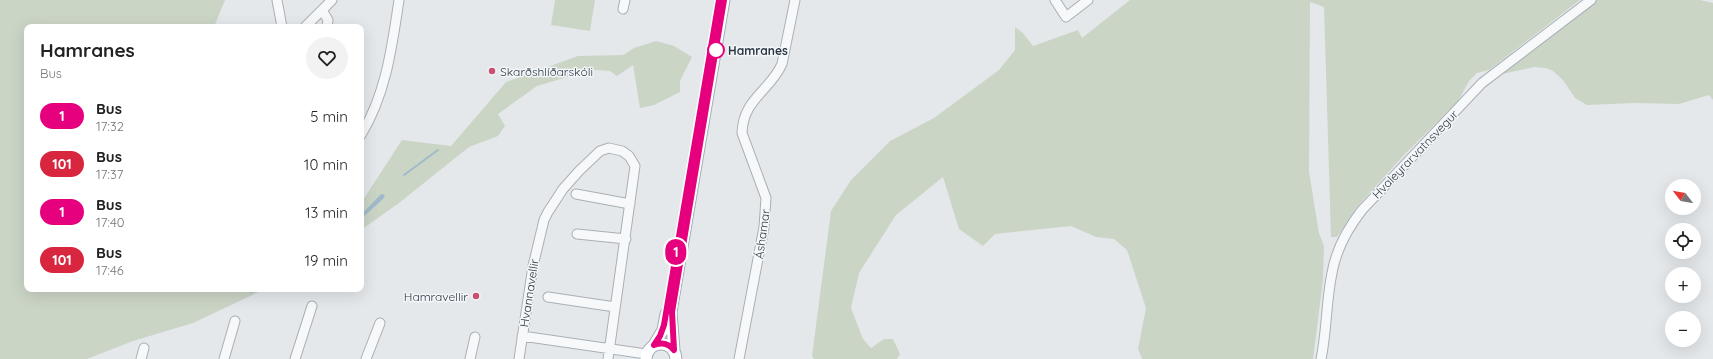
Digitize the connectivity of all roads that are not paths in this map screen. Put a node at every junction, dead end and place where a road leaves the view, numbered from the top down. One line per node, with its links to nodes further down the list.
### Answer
1 (277, 0): 11 (street)
2 (332, 0): 10 (street)
3 (399, 0): 14 (street)
4 (719, 0): 26 (main road)
5 (724, 0): 29 (main road)
6 (795, 0): 38 (street, Áshamar)
7 (1055, 0): 8 (street)
8 (1088, 0)
9 (1591, 0): 39 (street, Hvaleyrarvatnsvegur)
10 (322, 10): 12 (street); 13 (street)
11 (281, 24)
12 (308, 24)
13 (327, 24)
14 (364, 130)
15 (576, 194): 16 (street)
16 (630, 204): 18 (street, Hvannavellir); 24 (street, Hvannavellir)
17 (577, 234): 18 (street)
18 (626, 239): 21 (street, Hvannavellir)
19 (548, 297): 21 (street)
20 (312, 306): 33 (street)
21 (615, 307): 28 (street, Hvannavellir)
22 (235, 321): 32 (street)
23 (380, 323): 34 (street)
24 (522, 336): 28 (street); 36 (street, Hvannavellir)
25 (475, 337): 35 (street)
26 (654, 345): 29 (main road); 30 (main road)
27 (144, 348): 31 (street)
28 (609, 349): 30 (street); 37 (street, Hvannavellir)
29 (675, 355)
30 (646, 356)
31 (141, 359)
32 (224, 359)
33 (295, 359)
34 (366, 359)
35 (470, 359)
36 (519, 359)
37 (608, 359)
38 (739, 359)
39 (1321, 359)

